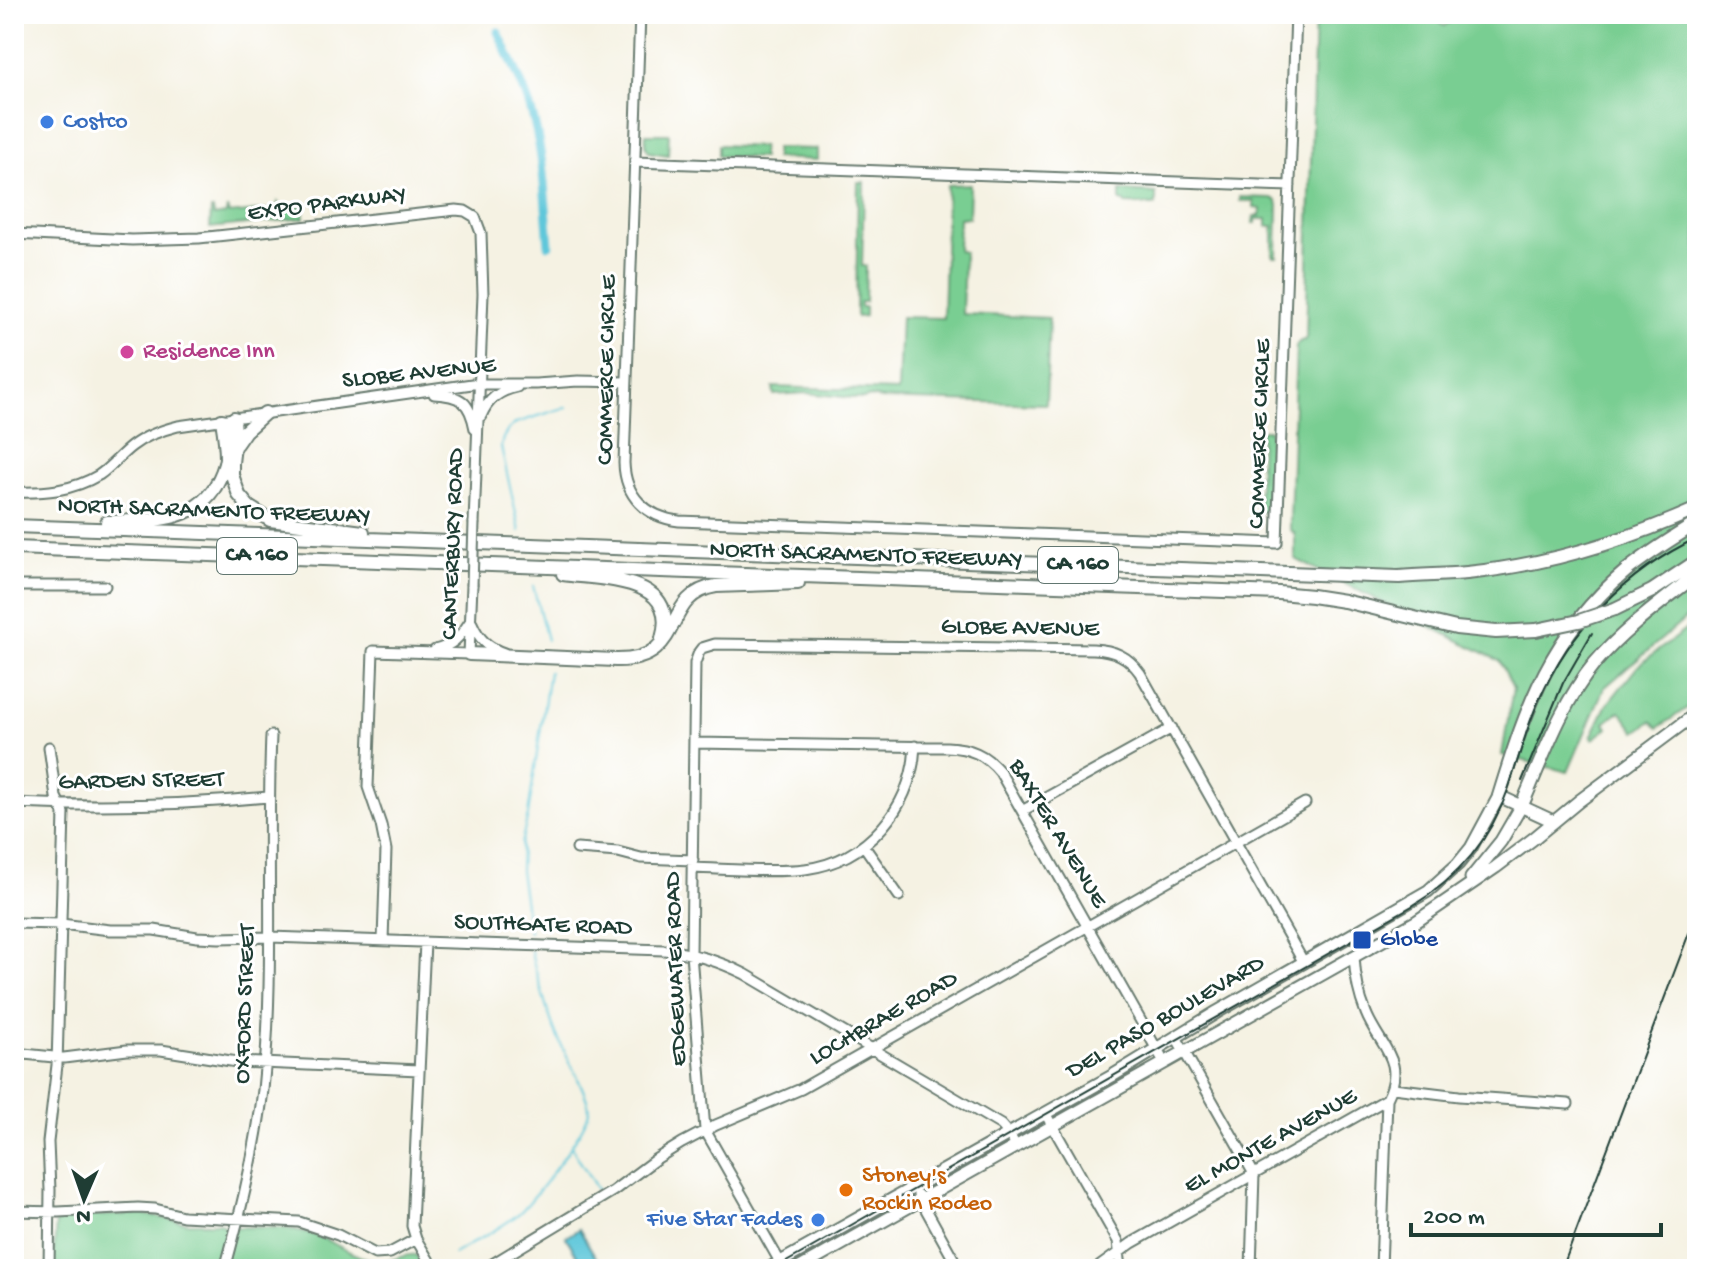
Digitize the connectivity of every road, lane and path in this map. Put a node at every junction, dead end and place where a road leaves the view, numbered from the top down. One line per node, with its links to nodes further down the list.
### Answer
1 (640, 14): 3 (street, COMMERCE CIRCLE)
2 (1296, 14): 4 (street)
3 (635, 162): 4 (street); 6 (street, COMMERCE CIRCLE)
4 (1290, 186): 6 (street, COMMERCE CIRCLE)
5 (14, 234): 7 (street, EXPO PARKWAY)
6 (626, 382): 8 (street, SLOBE AVENUE)
7 (480, 383): 8 (street, SLOBE AVENUE); 9 (street, SLOBE AVENUE); 12 (street, CANTERBURY ROAD)
8 (530, 384): 12 (street)
9 (419, 391): 10 (street, SLOBE AVENUE); 13 (street)
10 (265, 413): 11 (street, SLOBE AVENUE); 14 (highway)
11 (228, 419): 14 (highway); 15 (street, SLOBE AVENUE); 18 (highway)
12 (480, 419): 13 (street, CANTERBURY ROAD)
13 (478, 441): 27 (street, CANTERBURY ROAD, bridge)
14 (234, 451): 19 (highway)
15 (14, 492)
16 (1697, 509): 19 (highway, NORTH SACRAMENTO FREEWAY / CA 160)
17 (1697, 523): 39 (highway)
18 (17, 526): 19 (highway, NORTH SACRAMENTO FREEWAY / CA 160)
19 (450, 543)
20 (14, 548): 22 (highway, NORTH SACRAMENTO FREEWAY / CA 160)
21 (1697, 561): 24 (highway, NORTH SACRAMENTO FREEWAY / CA 160, bridge)
22 (500, 565): 24 (highway, NORTH SACRAMENTO FREEWAY / CA 160); 28 (highway)
23 (1697, 574): 44 (highway)
24 (909, 580): 28 (highway)
25 (14, 586): 26 (street)
26 (105, 586)
27 (471, 620): 30 (street); 31 (street, CANTERBURY ROAD); 32 (street)
28 (659, 646): 32 (highway)
29 (702, 648): 34 (street, GLOBE AVENUE); 36 (street, EDGEWATER ROAD)
30 (421, 653): 31 (street, CANTERBURY ROAD); 57 (street, CANTERBURY ROAD)
31 (469, 654): 32 (highway)
32 (516, 656)
33 (1697, 713): 46 (main road, DEL PASO BOULEVARD)
34 (1172, 728): 45 (street); 47 (street, GLOBE AVENUE)
35 (271, 736): 40 (street, OXFORD STREET)
36 (695, 743): 37 (street, BAXTER AVENUE); 50 (street, EDGEWATER ROAD)
37 (915, 746): 45 (street, BAXTER AVENUE); 48 (street)
38 (49, 747): 43 (street)
39 (1499, 796): 44 (main road); 61 (main road, DEL PASO BOULEVARD)
40 (268, 797): 43 (street, GARDEN STREET); 56 (street, OXFORD STREET)
41 (14, 803): 43 (street, GARDEN STREET)
42 (1305, 803): 47 (street, LOCHBRAE ROAD)
43 (60, 805): 54 (street)
44 (1522, 805): 46 (main road); 51 (main road)
45 (1022, 811): 55 (street, BAXTER AVENUE)
46 (1553, 821): 51 (main road, DEL PASO BOULEVARD)
47 (1236, 842): 55 (street, LOCHBRAE ROAD); 61 (street, GLOBE AVENUE)
48 (864, 846): 50 (street); 52 (street)
49 (577, 849): 50 (street)
50 (693, 864): 59 (street, EDGEWATER ROAD)
51 (1457, 893): 60 (main road, DEL PASO BOULEVARD)
52 (899, 896)
53 (14, 923): 54 (street, SOUTHGATE ROAD)
54 (61, 924): 56 (street, SOUTHGATE ROAD); 67 (street)
55 (1088, 926): 63 (street, LOCHBRAE ROAD); 64 (street, BAXTER AVENUE)
56 (270, 937): 57 (street, SOUTHGATE ROAD); 69 (street, OXFORD STREET)
57 (383, 940): 58 (street, SOUTHGATE ROAD)
58 (425, 942): 59 (street, SOUTHGATE ROAD); 70 (street)
59 (691, 954): 63 (street, SOUTHGATE ROAD); 76 (street, EDGEWATER ROAD)
60 (1354, 957): 65 (main road, DEL PASO BOULEVARD); 71 (street)
61 (1304, 963): 62 (main road, DEL PASO BOULEVARD)
62 (1176, 1037): 64 (main road, DEL PASO BOULEVARD); 65 (street)
63 (871, 1049): 76 (street, LOCHBRAE ROAD); 77 (street, SOUTHGATE ROAD)
64 (1157, 1049): 68 (street, BAXTER AVENUE); 74 (main road, DEL PASO BOULEVARD)
65 (1184, 1051): 68 (main road, DEL PASO BOULEVARD); 79 (street)
66 (14, 1053): 67 (street)
67 (57, 1058): 69 (street); 83 (street)
68 (1164, 1062): 75 (main road, DEL PASO BOULEVARD)
69 (265, 1064): 70 (street); 84 (street, OXFORD STREET)
70 (419, 1070): 85 (street)
71 (1393, 1088): 72 (street, EL MONTE AVENUE); 73 (street)
72 (1387, 1099): 79 (street, EL MONTE AVENUE); 98 (street)
73 (1568, 1104)
74 (1045, 1113): 75 (street); 77 (main road, DEL PASO BOULEVARD)
75 (1053, 1125): 78 (main road, DEL PASO BOULEVARD); 86 (street)
76 (705, 1130): 87 (street, EDGEWATER ROAD); 91 (street, LOCHBRAE ROAD)
77 (1009, 1134): 78 (street, SOUTHGATE ROAD); 80 (main road, DEL PASO BOULEVARD)
78 (1016, 1146): 81 (main road, DEL PASO BOULEVARD)
79 (1254, 1174): 86 (street, EL MONTE AVENUE); 97 (street)
80 (913, 1187): 81 (street); 87 (main road, DEL PASO BOULEVARD)
81 (920, 1200): 93 (main road, DEL PASO BOULEVARD); 94 (street)
82 (14, 1211): 83 (street)
83 (50, 1212): 84 (street); 88 (street)
84 (239, 1219): 85 (street); 89 (street, OXFORD STREET)
85 (416, 1239): 90 (street)
86 (1120, 1251): 95 (street, EL MONTE AVENUE); 96 (street)
87 (782, 1266): 92 (main road, DEL PASO BOULEVARD)
88 (49, 1269)
89 (225, 1269)
90 (434, 1269)
91 (484, 1269)
92 (768, 1269)
93 (798, 1269)
94 (959, 1269)
95 (1096, 1269)
96 (1121, 1269)
97 (1251, 1269)
98 (1381, 1269)

